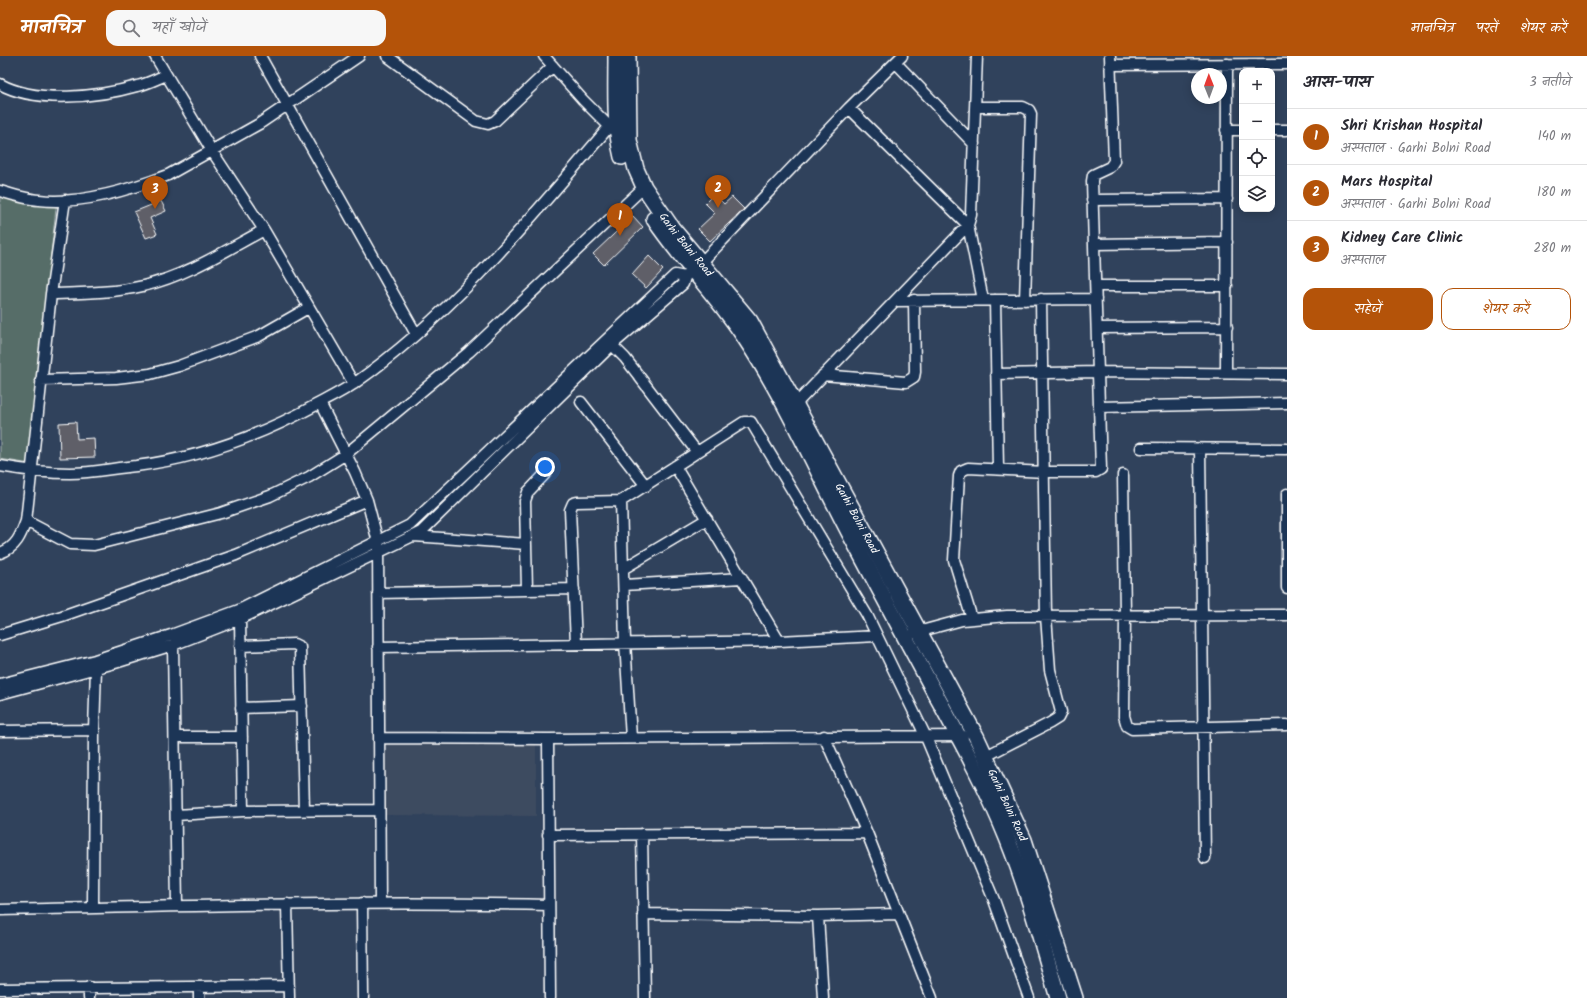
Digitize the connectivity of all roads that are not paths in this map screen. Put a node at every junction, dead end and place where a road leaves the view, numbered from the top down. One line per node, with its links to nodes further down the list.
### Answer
1 (155, 56): 15 (street)
2 (260, 56): 17 (street)
3 (359, 56): 17 (street)
4 (387, 56): 14 (street)
5 (544, 56): 14 (street)
6 (616, 56): 24 (main road, Garhi Bolni Road)
7 (628, 56): 24 (main road, Garhi Bolni Road)
8 (977, 56): 18 (street)
9 (899, 59): 19 (street); 25 (street)
10 (1175, 60): 11 (street); 12 (street)
11 (1110, 61): 31 (street)
12 (1227, 64): 13 (street); 20 (street)
13 (1287, 64)
14 (552, 66): 24 (street)
15 (166, 75): 16 (street); 26 (street)
16 (0, 84)
17 (289, 105): 26 (street); 50 (street)
18 (976, 107): 25 (street); 45 (street)
19 (849, 108): 32 (street); 36 (street)
20 (1226, 130): 21 (street); 29 (street)
21 (1239, 130)
22 (1275, 130): 23 (street)
23 (1287, 130)
24 (618, 133): 27 (main road, Garhi Bolni Road); 50 (street)
25 (974, 144): 32 (street)
26 (212, 151): 30 (street); 33 (street)
27 (641, 190): 36 (main road, Garhi Bolni Road); 69 (street)
28 (0, 192): 30 (street)
29 (1227, 199): 31 (street); 34 (street)
30 (65, 200): 39 (street)
31 (1092, 200): 35 (street)
32 (968, 225): 43 (street); 46 (street)
33 (264, 230): 39 (street); 47 (street)
34 (1227, 242): 35 (street); 38 (street)
35 (1095, 244): 37 (street)
36 (693, 270): 51 (street); 64 (main road, Garhi Bolni Road); 84 (street)
37 (1096, 286): 38 (street); 41 (street)
38 (1227, 286): 48 (street)
39 (52, 294): 58 (street)
40 (1041, 299): 41 (street); 45 (street); 53 (street)
41 (1096, 299): 49 (street)
42 (914, 300): 43 (street); 46 (street); 57 (street)
43 (983, 300): 44 (street)
44 (995, 300): 45 (street); 55 (street)
45 (1025, 300)
46 (895, 301): 57 (street)
47 (308, 308): 58 (street); 59 (street)
48 (1227, 327): 49 (street); 54 (street)
49 (1097, 328): 52 (street)
50 (416, 334): 59 (street)
51 (612, 345): 68 (street); 83 (street)
52 (1098, 372): 53 (street); 54 (street); 63 (street)
53 (1042, 373): 55 (street); 74 (street)
54 (1226, 373): 56 (street)
55 (996, 374): 72 (street)
56 (1287, 374)
57 (823, 375): 64 (street)
58 (42, 380): 73 (street)
59 (354, 384): 61 (street)
60 (581, 402): 77 (street)
61 (320, 403): 69 (street); 73 (street)
62 (1287, 403): 63 (street)
63 (1099, 407): 74 (street)
64 (792, 408): 101 (main road, Garhi Bolni Road); 104 (main road, Garhi Bolni Road)
65 (1141, 448): 66 (street)
66 (1200, 449): 67 (street); 98 (street)
67 (1287, 449)
68 (697, 452): 71 (street); 103 (street)
69 (346, 454): 79 (street); 82 (street)
70 (0, 466): 73 (street)
71 (675, 466): 77 (street); 81 (street)
72 (998, 469): 74 (street); 100 (street)
73 (33, 471): 82 (street)
74 (1045, 472): 97 (street)
75 (545, 474): 85 (street)
76 (1124, 475): 95 (street)
77 (646, 486): 80 (street)
78 (1287, 494): 91 (street)
79 (367, 500): 84 (street); 102 (street)
80 (621, 501): 88 (street); 92 (street)
81 (707, 519): 88 (street); 89 (street)
82 (26, 521): 86 (street)
83 (414, 536): 85 (street); 87 (street)
84 (378, 542): 87 (street); 112 (street)
85 (526, 544): 93 (street)
86 (0, 553)
87 (378, 553): 94 (street); 99 (street)
88 (623, 569): 90 (street)
89 (742, 578): 90 (street); 105 (street)
90 (624, 585): 106 (street)
91 (1287, 588)
92 (574, 589): 93 (street); 107 (street)
93 (527, 590): 94 (street)
94 (378, 593): 110 (street)
95 (1125, 615): 97 (street); 98 (street); 117 (street)
96 (1287, 615): 98 (street)
97 (1046, 616): 100 (street); 129 (street)
98 (1202, 616): 117 (street)
99 (240, 619): 108 (street); 109 (street)
100 (972, 619): 101 (street)
101 (919, 631): 104 (street); 123 (main road, Garhi Bolni Road)
102 (0, 635)
103 (877, 636): 105 (street); 120 (street)
104 (905, 637): 122 (main road, Garhi Bolni Road)
105 (779, 641): 106 (street)
106 (625, 642): 107 (street); 127 (street)
107 (576, 643): 110 (street)
108 (173, 645): 111 (street); 124 (street)
109 (240, 646): 114 (street); 115 (street)
110 (378, 646): 126 (street)
111 (96, 668): 113 (street); 118 (street)
112 (0, 684)
113 (0, 694)
114 (302, 706): 115 (street); 130 (street)
115 (241, 708): 125 (street)
116 (1287, 725): 117 (street)
117 (1203, 726): 137 (street)
118 (94, 730): 119 (street); 143 (street)
119 (0, 731)
120 (925, 735): 121 (street); 122 (street); 160 (street)
121 (824, 736): 127 (street); 134 (street)
122 (958, 736): 123 (street); 161 (main road, Garhi Bolni Road)
123 (976, 736): 129 (main road, Garhi Bolni Road)
124 (176, 737): 125 (street); 133 (street)
125 (242, 737): 132 (street)
126 (379, 738): 128 (street); 131 (street)
127 (631, 738): 128 (street)
128 (548, 739): 136 (street)
129 (986, 756): 162 (main road, Garhi Bolni Road)
130 (304, 810): 131 (street); 132 (street)
131 (379, 810): 139 (street)
132 (243, 811): 133 (street)
133 (176, 815): 142 (street)
134 (867, 833): 135 (street); 146 (street)
135 (642, 834): 136 (street); 145 (street)
136 (548, 835): 141 (street)
137 (1204, 858)
138 (362, 903): 139 (street); 140 (street); 155 (street)
139 (380, 903): 141 (street)
140 (287, 904): 142 (street); 149 (street)
141 (549, 905): 156 (street)
142 (177, 906): 143 (street)
143 (93, 908): 144 (street)
144 (0, 910)
145 (643, 914): 147 (street); 157 (street)
146 (899, 914): 147 (street); 159 (street)
147 (818, 916): 158 (street)
148 (199, 986): 149 (street); 150 (street); 153 (street)
149 (289, 986): 154 (street)
150 (89, 987): 151 (street); 152 (street)
151 (0, 989)
152 (89, 998)
153 (199, 998)
154 (289, 998)
155 (363, 998)
156 (550, 998)
157 (645, 998)
158 (823, 998)
159 (932, 998)
160 (1029, 998)
161 (1058, 998)
162 (1075, 998)

